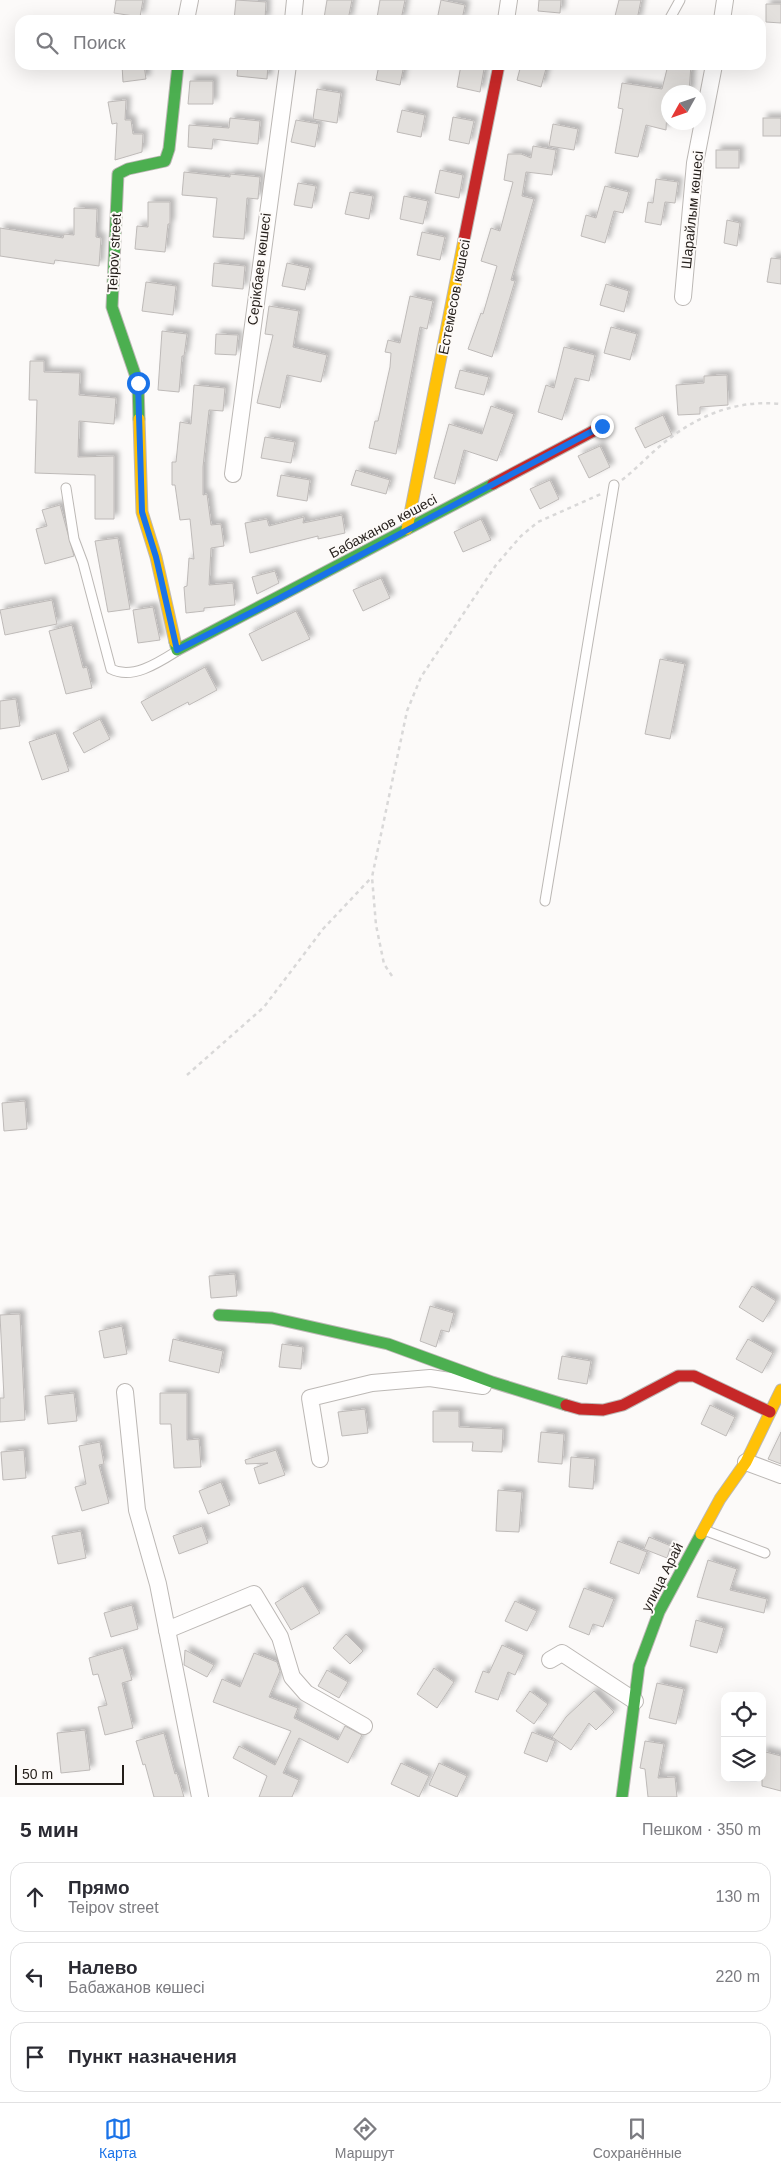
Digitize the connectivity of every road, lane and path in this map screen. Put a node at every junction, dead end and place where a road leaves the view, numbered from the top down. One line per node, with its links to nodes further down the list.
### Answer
1 (190, 0): 6 (street)
2 (295, 0): 7 (street)
3 (509, 0): 8 (street)
4 (680, 0): 9 (lane)
5 (725, 0): 10 (street)
6 (187, 15)
7 (294, 15)
8 (507, 15)
9 (672, 15)
10 (723, 15)
11 (177, 70): 22 (street, Teipov street)
12 (287, 70): 18 (street, Серікбаев көшесі)
13 (498, 70): 21 (street, Естемесов көшесі)
14 (713, 70): 15 (street, Шарайлым көшесі)
15 (682, 297)
16 (781, 404): 19 (path)
17 (602, 426): 21 (street, Бабажанов көшесі)
18 (233, 474)
19 (614, 485): 23 (path); 24 (lane)
20 (66, 488): 22 (lane)
21 (407, 529): 22 (street, Бабажанов көшесі)
22 (177, 650)
23 (372, 877): 25 (path); 26 (path)
24 (545, 901)
25 (392, 976)
26 (187, 1075)
27 (219, 1315): 28 (street)
28 (492, 1382): 31 (street); 32 (street)
29 (781, 1390): 31 (street, улица Арай)
30 (125, 1392): 37 (street)
31 (770, 1412): 33 (street, улица Арай)
32 (320, 1458)
33 (746, 1462): 34 (street); 35 (street, улица Арай)
34 (781, 1475)
35 (704, 1530): 36 (lane); 39 (street, улица Арай)
36 (765, 1552)
37 (166, 1630): 40 (street); 41 (street)
38 (550, 1660): 39 (street)
39 (635, 1701): 42 (street, улица Арай)
40 (364, 1726)
41 (200, 1797)
42 (622, 1797)

